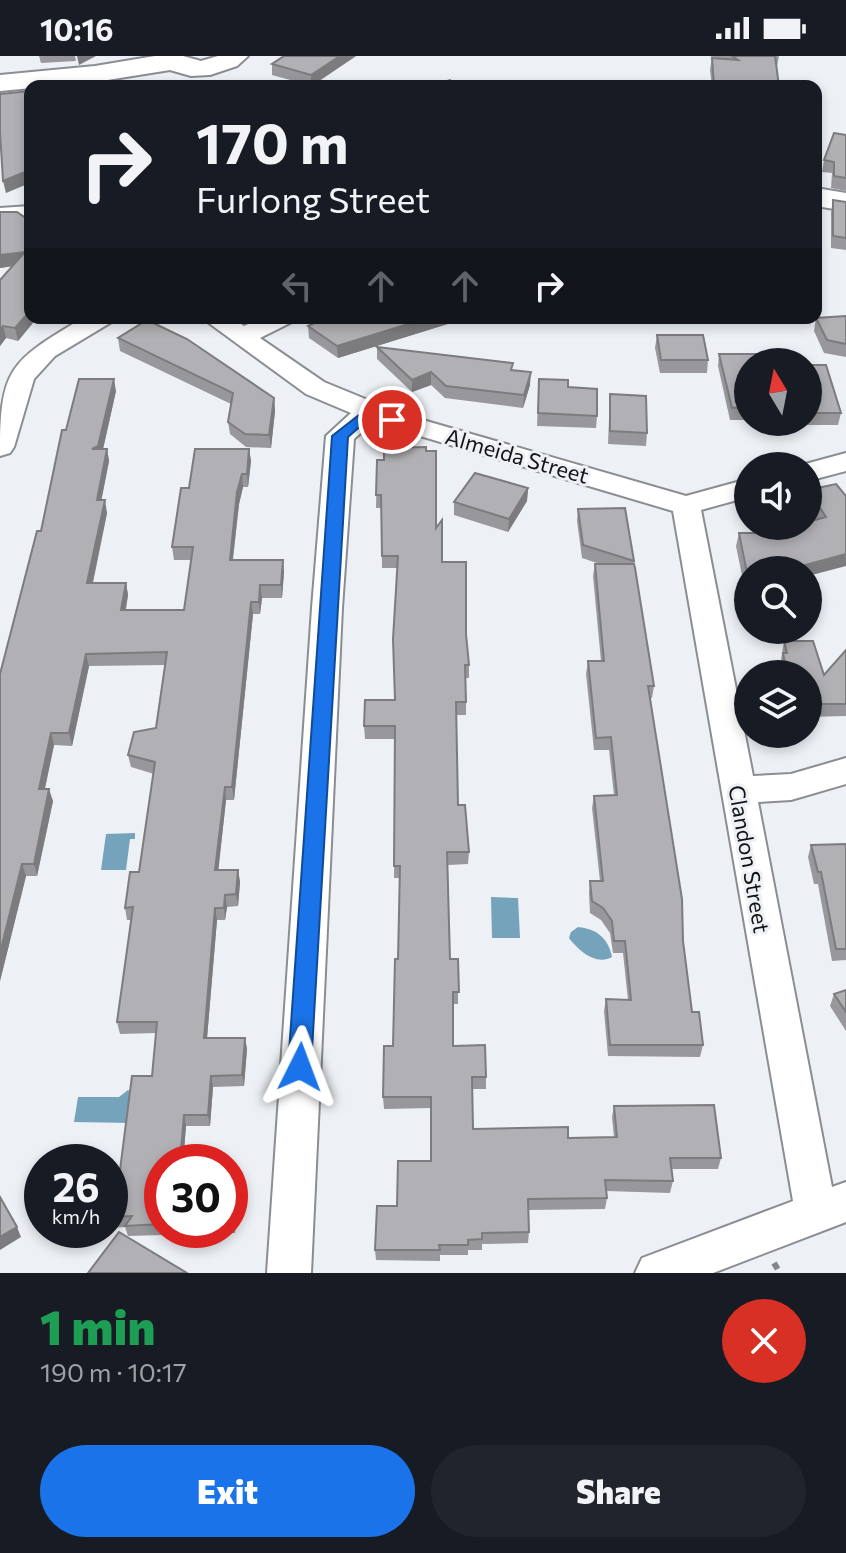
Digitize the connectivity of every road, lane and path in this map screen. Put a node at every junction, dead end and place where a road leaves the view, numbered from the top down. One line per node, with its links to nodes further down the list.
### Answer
1 (235, 56): 3 (street)
2 (170, 59): 3 (street); 5 (street)
3 (211, 67): 6 (street)
4 (24, 80): 7 (street)
5 (29, 80)
6 (232, 80)
7 (0, 83)
8 (822, 198): 9 (street)
9 (846, 202)
10 (24, 213): 11 (street)
11 (0, 215)
12 (91, 324): 16 (street)
13 (224, 324): 15 (street, Almeida Street)
14 (269, 324): 15 (street)
15 (242, 337): 17 (street, Almeida Street)
16 (6, 401): 18 (street)
17 (368, 412): 22 (street, Almeida Street); 26 (street)
18 (0, 447)
19 (846, 462): 20 (street)
20 (822, 468)
21 (734, 492): 22 (street)
22 (686, 505): 24 (street, Clandon Street)
23 (846, 771): 24 (street)
24 (737, 790): 25 (street, Clandon Street)
25 (831, 1207): 27 (street)
26 (289, 1273)
27 (657, 1273)

